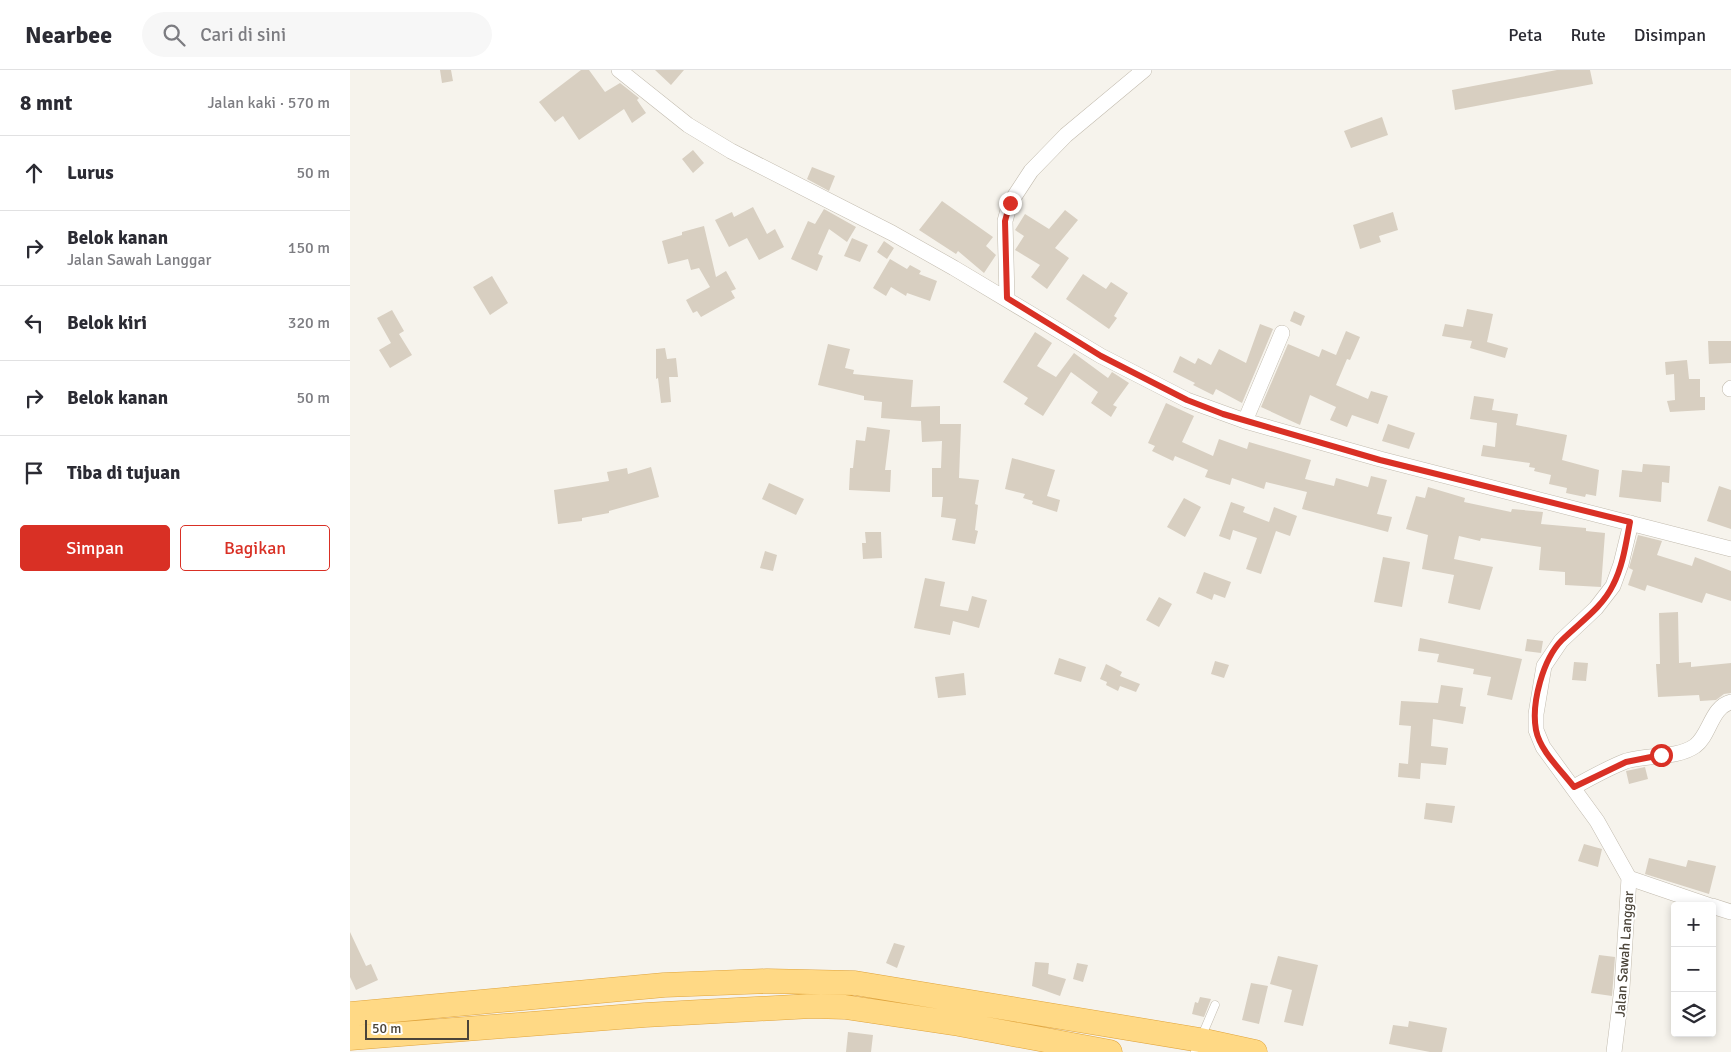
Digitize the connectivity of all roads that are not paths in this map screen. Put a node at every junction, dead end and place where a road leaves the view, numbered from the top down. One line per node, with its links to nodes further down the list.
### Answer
1 (619, 70): 3 (street)
2 (1144, 70): 3 (street)
3 (1007, 298): 5 (street)
4 (1282, 333): 5 (street)
5 (1245, 421): 6 (street)
6 (1630, 522): 7 (street); 9 (street, Jalan Sawah Langgar)
7 (1731, 549)
8 (1731, 702): 9 (street)
9 (1574, 787): 10 (street, Jalan Sawah Langgar)
10 (1629, 878): 11 (street); 20 (street, Jalan Sawah Langgar)
11 (1700, 902)
12 (1716, 907): 13 (street)
13 (1731, 912)
14 (1215, 1005): 17 (lane)
15 (350, 1014): 17 (highway)
16 (350, 1038): 18 (highway)
17 (1197, 1046): 19 (highway)
18 (1110, 1052)
19 (1255, 1052)
20 (1614, 1052)

